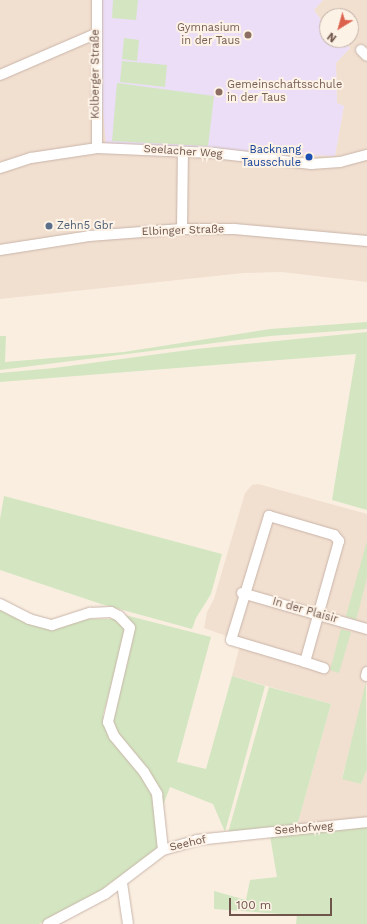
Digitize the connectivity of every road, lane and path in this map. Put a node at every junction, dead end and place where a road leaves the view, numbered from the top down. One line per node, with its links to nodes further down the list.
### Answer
1 (96, 0): 2 (street, Kolberger Straße)
2 (95, 34): 3 (street); 4 (street, Kolberger Straße)
3 (0, 75)
4 (96, 148): 5 (street, Seelacher Weg); 7 (street, Seelacher Weg)
5 (183, 152): 6 (street, Seelacher Weg); 8 (street)
6 (367, 155)
7 (0, 168)
8 (182, 229): 9 (street, Elbinger Straße); 10 (street, Elbinger Straße)
9 (367, 241)
10 (0, 250)
11 (243, 594): 13 (street, In der Plaisir); 13 (street); 15 (street)
12 (0, 604): 19 (street)
13 (318, 615): 14 (street, In der Plaisir); 15 (street)
14 (367, 629)
15 (305, 662): 16 (street)
16 (324, 668)
17 (367, 822): 18 (street, Seehofweg)
18 (241, 835): 19 (street, Seehof)
19 (163, 850): 20 (street, Seehof)
20 (122, 883): 21 (street, Seehof); 22 (street)
21 (48, 924)
22 (128, 924)

